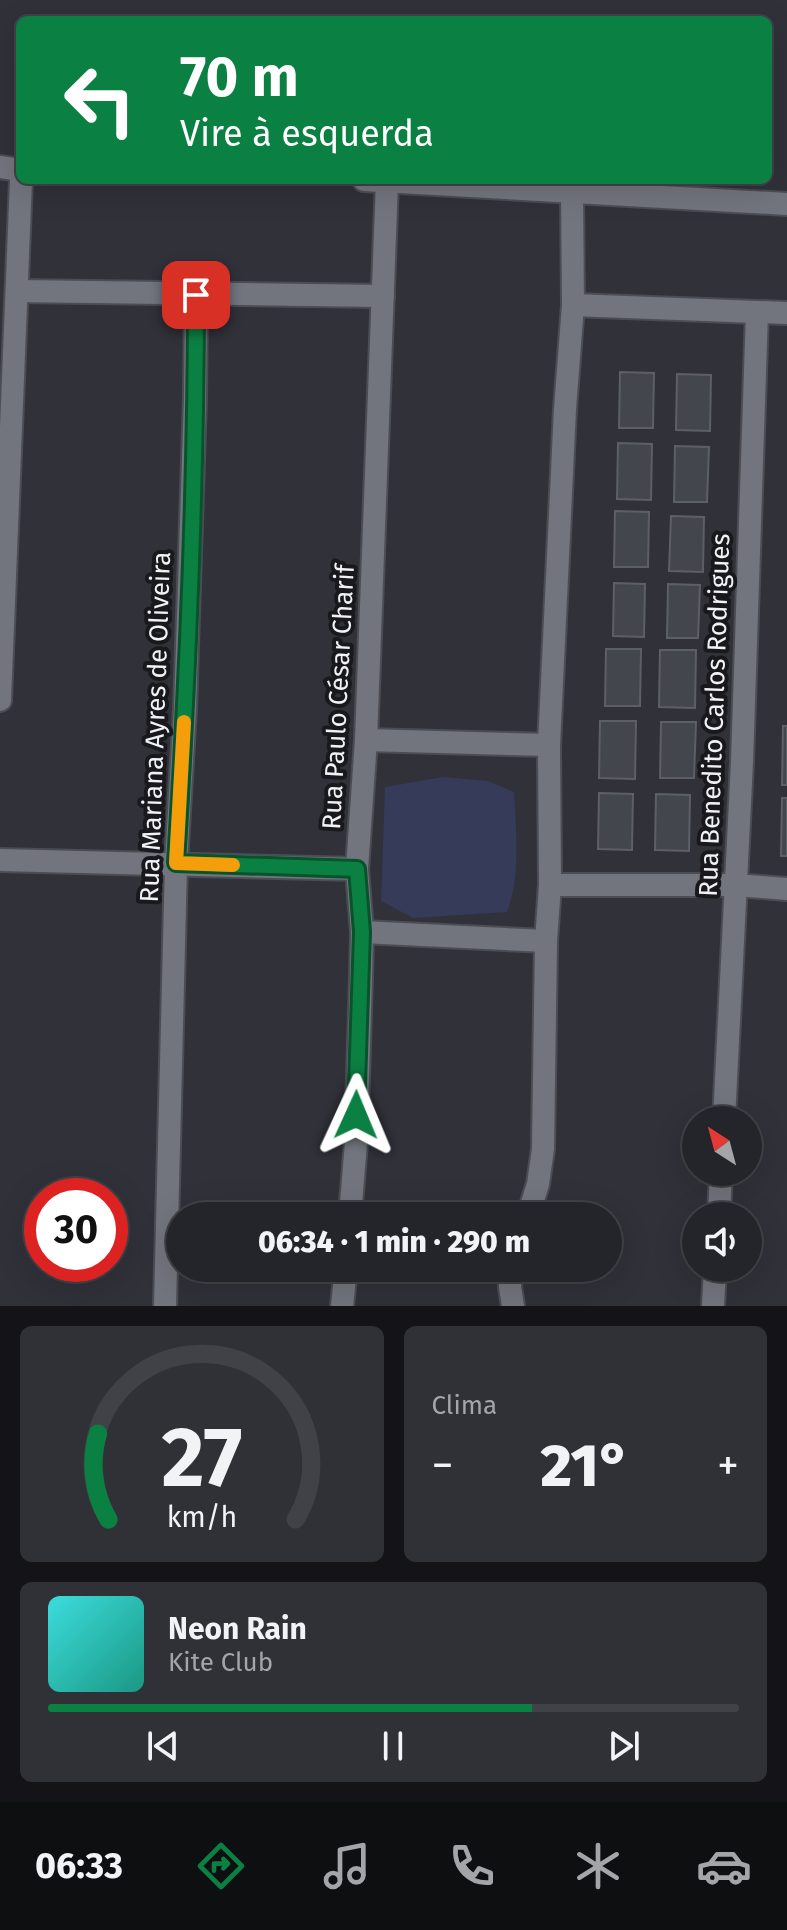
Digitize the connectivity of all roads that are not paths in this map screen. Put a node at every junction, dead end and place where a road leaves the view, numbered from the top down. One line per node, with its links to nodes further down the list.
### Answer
1 (21, 184): 6 (street)
2 (387, 184): 8 (street, Rua Paulo César Charif)
3 (437, 184): 4 (street)
4 (572, 192): 5 (street); 9 (street)
5 (787, 204)
6 (17, 291): 7 (street); 12 (street)
7 (196, 295): 8 (street); 17 (street, Rua Mariana Ayres de Oliveira)
8 (383, 296): 14 (street, Rua Paulo César Charif)
9 (573, 305): 10 (street); 15 (street)
10 (757, 312): 11 (street); 20 (street, Rua Benedito Carlos Rodrigues)
11 (787, 313)
12 (4, 474): 13 (street)
13 (0, 700)
14 (366, 740): 15 (street); 18 (street, Rua Paulo César Charif)
15 (549, 745): 19 (street)
16 (0, 860): 17 (street)
17 (176, 863): 18 (street); 30 (street, Rua Mariana Ayres de Oliveira)
18 (357, 869): 22 (street, Rua Paulo César Charif)
19 (550, 885): 20 (street); 23 (street)
20 (736, 885): 21 (street); 24 (street, Rua Benedito Carlos Rodrigues)
21 (787, 889)
22 (362, 932): 23 (street); 25 (street, Rua Paulo César Charif)
23 (546, 941): 26 (street)
24 (725, 1106)
25 (351, 1202)
26 (532, 1202)
27 (345, 1282): 31 (street)
28 (510, 1282): 32 (street)
29 (714, 1282): 33 (street)
30 (165, 1306)
31 (342, 1306)
32 (513, 1306)
33 (713, 1306)

